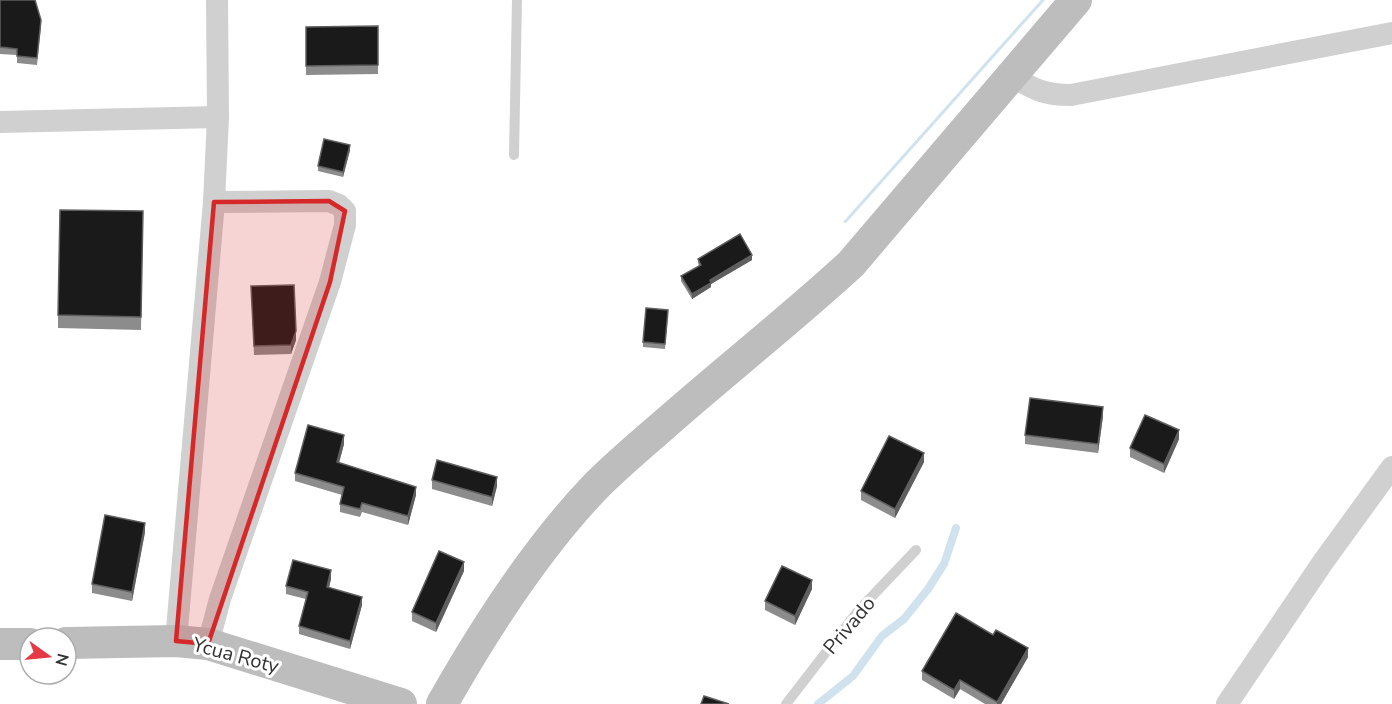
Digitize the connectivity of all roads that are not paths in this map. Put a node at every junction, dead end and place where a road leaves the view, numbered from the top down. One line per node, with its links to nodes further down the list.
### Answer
1 (217, 0): 6 (street)
2 (517, 0): 8 (lane)
3 (1076, 0): 5 (street)
4 (1392, 33): 5 (street)
5 (1012, 76): 18 (street)
6 (218, 117): 7 (street); 9 (street)
7 (0, 122)
8 (514, 155)
9 (214, 202): 12 (street); 16 (street)
10 (1392, 467): 20 (street)
11 (916, 550): 19 (lane, Privado)
12 (176, 641): 13 (street, Ycua Roty); 16 (street, Ycua Roty)
13 (78, 643)
14 (0, 644): 15 (street)
15 (18, 644)
16 (208, 644): 17 (street, Ycua Roty)
17 (401, 704)
18 (442, 704)
19 (786, 704)
20 (1227, 704)

